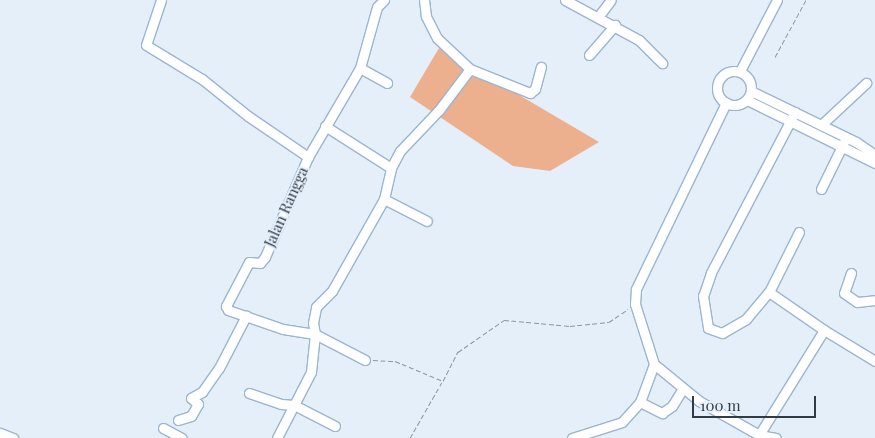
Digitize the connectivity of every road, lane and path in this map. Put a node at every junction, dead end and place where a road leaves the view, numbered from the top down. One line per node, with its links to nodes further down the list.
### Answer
1 (161, 0): 29 (street, Jalan Rangga)
2 (384, 0): 14 (street)
3 (424, 0): 15 (street)
4 (565, 0): 8 (street)
5 (611, 0): 8 (street)
6 (777, 0): 16 (street)
7 (806, 0): 11 (path)
8 (598, 17): 9 (street)
9 (615, 25): 10 (street); 12 (street)
10 (589, 56)
11 (775, 57)
12 (662, 63)
13 (541, 67): 15 (street)
14 (360, 68): 17 (street); 25 (street)
15 (470, 69): 31 (street)
16 (740, 71): 19 (street); 21 (street)
17 (387, 83)
18 (866, 83): 24 (street)
19 (751, 91): 20 (street); 22 (street)
20 (747, 100): 21 (street); 23 (street)
21 (726, 103): 39 (street)
22 (795, 112): 23 (street); 24 (street)
23 (790, 121): 27 (street); 37 (street)
24 (821, 125): 26 (street)
25 (325, 126): 29 (street); 31 (street)
26 (846, 137): 27 (street); 28 (street)
27 (842, 147): 30 (street); 32 (street)
28 (875, 155)
29 (308, 157): 40 (street, Jalan Rangga)
30 (875, 163)
31 (391, 168): 33 (street)
32 (821, 189)
33 (384, 198): 34 (street); 42 (street)
34 (426, 221)
35 (799, 232): 37 (street)
36 (851, 273): 38 (street)
37 (769, 292): 41 (street)
38 (875, 300)
39 (635, 304): 45 (street); 46 (path)
40 (246, 316): 42 (street, Jalan Rangga); 51 (street)
41 (823, 333): 44 (street); 55 (street)
42 (315, 334): 43 (street, Jalan Rangga); 50 (street)
43 (365, 360): 46 (path)
44 (875, 361)
45 (654, 364): 47 (street); 49 (street)
46 (443, 381): 59 (path)
47 (682, 390): 49 (street); 55 (street)
48 (249, 393): 50 (street)
49 (640, 402): 60 (street)
50 (294, 405): 52 (street); 58 (street)
51 (178, 420)
52 (335, 426)
53 (163, 428): 57 (street)
54 (0, 433): 56 (street)
55 (759, 435): 61 (street)
56 (14, 438)
57 (182, 438)
58 (277, 438)
59 (410, 438)
60 (572, 438)
61 (776, 438)

